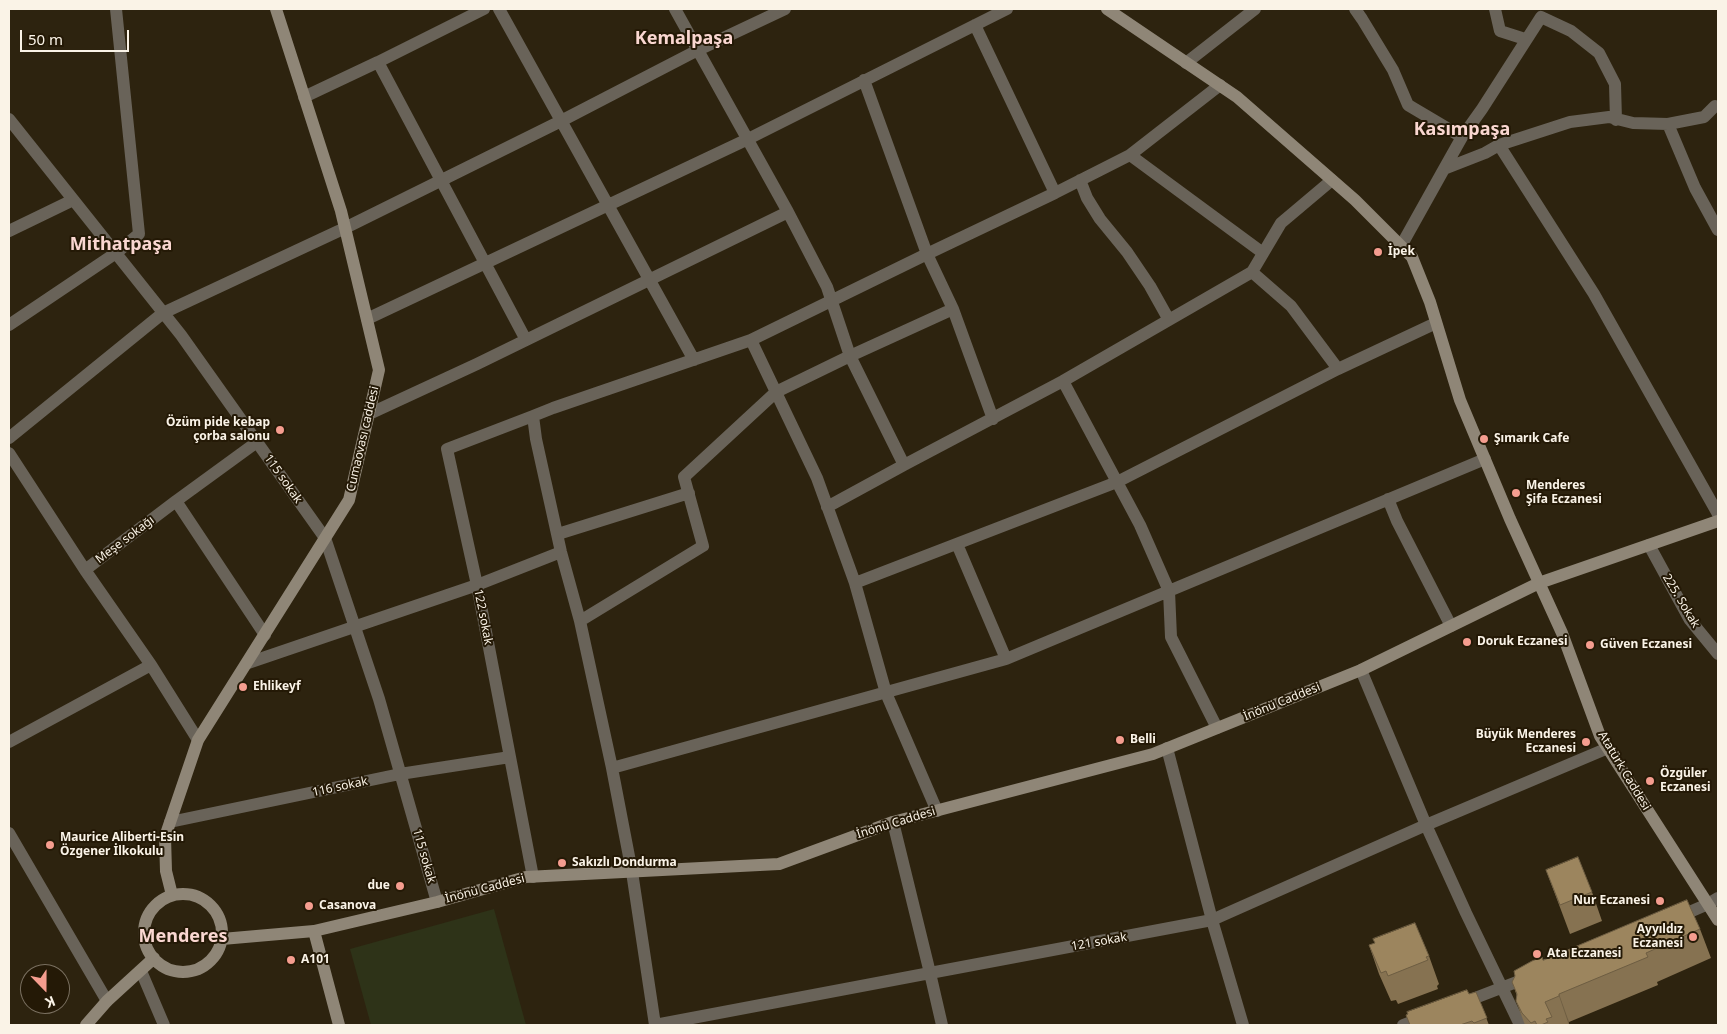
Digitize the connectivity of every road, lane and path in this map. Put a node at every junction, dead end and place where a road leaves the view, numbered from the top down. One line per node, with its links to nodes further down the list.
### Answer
1 (116, 9): 42 (street)
2 (276, 9): 20 (main road, Cumaovası caddesi)
3 (484, 9): 16 (street)
4 (499, 9): 24 (street)
5 (676, 9): 15 (street)
6 (786, 9): 15 (street)
7 (1007, 9): 13 (street)
8 (1109, 9): 17 (main road, Atatürk Caddesi)
9 (1255, 9): 17 (street)
10 (1354, 9): 26 (street)
11 (1495, 9): 14 (street)
12 (1545, 13): 14 (street); 23 (street)
13 (975, 25): 18 (street); 34 (street)
14 (1525, 40): 26 (street)
15 (698, 50): 24 (street); 27 (street)
16 (378, 62): 20 (street); 33 (street)
17 (1186, 62): 19 (main road, Atatürk Caddesi)
18 (864, 80): 27 (street); 44 (street)
19 (1220, 86): 29 (street); 32 (main road, Atatürk Caddesi)
20 (304, 98): 38 (main road, Cumaovası caddesi)
21 (1717, 106): 25 (street)
22 (9, 119): 35 (street, 115 sokak)
23 (1616, 120): 25 (street); 28 (street)
24 (561, 121): 33 (street); 36 (street)
25 (1668, 124): 39 (street)
26 (1462, 137): 30 (street)
27 (748, 139): 36 (street); 37 (street)
28 (1499, 145): 30 (street); 75 (street)
29 (1130, 155): 31 (street); 43 (street)
30 (1444, 169): 41 (street)
31 (1080, 180): 34 (street); 52 (street)
32 (1332, 180): 41 (main road, Atatürk Caddesi); 43 (street)
33 (441, 181): 38 (street); 45 (street)
34 (1055, 192): 44 (street)
35 (73, 200): 40 (street); 42 (street, 115 sokak)
36 (609, 206): 45 (street); 47 (street)
37 (788, 212): 47 (street); 48 (street)
38 (345, 228): 50 (street); 51 (main road, Cumaovası caddesi)
39 (1718, 230)
40 (9, 231)
41 (1401, 246): 53 (main road, Atatürk Caddesi)
42 (116, 253): 50 (street, 115 sokak); 54 (street)
43 (1263, 253): 46 (street)
44 (927, 254): 48 (street); 49 (street)
45 (486, 264): 51 (street); 55 (street)
46 (1252, 272): 52 (street); 59 (street)
47 (650, 280): 55 (street); 58 (street)
48 (832, 301): 56 (street); 57 (street)
49 (953, 309): 57 (street); 64 (street)
50 (163, 313): 65 (street); 66 (street, 115 sokak)
51 (367, 319): 62 (main road, Cumaovası caddesi)
52 (1169, 320): 60 (street)
53 (1436, 323): 59 (street); 68 (main road, Atatürk Caddesi)
54 (9, 324)
55 (526, 340): 62 (street)
56 (751, 340): 58 (street); 61 (street)
57 (850, 356): 61 (street); 69 (street)
58 (694, 360): 63 (street)
59 (1338, 369): 70 (street)
60 (1063, 381): 64 (street); 70 (street)
61 (776, 392): 71 (street); 74 (street)
62 (369, 414): 78 (main road, Cumaovası caddesi)
63 (533, 416): 77 (street); 85 (street, 122 sokak)
64 (993, 419): 69 (street)
65 (9, 438)
66 (257, 442): 73 (street, Meşe sokağı); 78 (street, 115 sokak)
67 (9, 453): 82 (street)
68 (1485, 459): 72 (street); 84 (main road, Atatürk Caddesi)
69 (904, 465): 74 (street)
70 (1118, 482): 79 (street); 86 (street)
71 (689, 494): 77 (street); 87 (street)
72 (1388, 499): 86 (street); 88 (street)
73 (176, 501): 82 (street, Meşe sokağı); 90 (street)
74 (827, 506): 83 (street)
75 (1718, 514)
76 (1718, 521): 80 (main road, İnönü Caddesi)
77 (558, 534): 81 (street)
78 (325, 538): 89 (street, 115 sokak); 90 (main road, Cumaovası caddesi)
79 (956, 544): 83 (street); 92 (street)
80 (1649, 545): 84 (main road, İnönü Caddesi); 91 (street, 225. Sokak)
81 (561, 552): 85 (street); 87 (street)
82 (85, 570): 94 (street, Meşe sokağı)
83 (855, 583): 96 (street)
84 (1539, 583): 88 (main road, İnönü Caddesi); 101 (main road, Atatürk Caddesi)
85 (477, 586): 89 (street); 102 (street, 122 sokak)
86 (1168, 591): 92 (street); 97 (street)
87 (580, 622): 103 (street)
88 (1451, 626): 95 (main road, İnönü Caddesi)
89 (355, 628): 93 (street); 104 (street, 115 sokak)
90 (265, 635): 93 (main road, Cumaovası caddesi)
91 (1718, 654)
92 (1006, 659): 96 (street)
93 (248, 663): 98 (main road, Cumaovası caddesi)
94 (151, 665): 98 (street, Meşe sokağı); 99 (street)
95 (1361, 670): 97 (main road, İnönü Caddesi); 108 (street)
96 (886, 693): 103 (street); 105 (street)
97 (1216, 728): 100 (main road, İnönü Caddesi)
98 (198, 740): 106 (main road, Cumaovası caddesi)
99 (9, 742)
100 (1167, 748): 105 (main road, İnönü Caddesi); 116 (street)
101 (1608, 748): 108 (street, 121 sokak); 114 (main road, Atatürk Caddesi)
102 (510, 757): 104 (street, 116 sokak); 112 (street, 122 sokak)
103 (612, 768): 111 (street)
104 (400, 774): 106 (street, 116 sokak); 115 (street, 115 sokak)
105 (937, 810): 107 (main road, İnönü Caddesi)
106 (170, 822): 113 (main road, Cumaovası caddesi)
107 (892, 822): 111 (main road, İnönü Caddesi); 123 (street)
108 (1426, 825): 116 (street, 121 sokak); 125 (street)
109 (9, 833): 110 (street)
110 (13, 851): 126 (street)
111 (632, 872): 112 (main road, İnönü Caddesi); 123 (street, 121 sokak)
112 (533, 877): 115 (main road, İnönü Caddesi)
113 (172, 896): 120 (main road); 121 (main road)
114 (1713, 901): 117 (main road, Atatürk Caddesi); 118 (street)
115 (437, 902): 119 (main road, İnönü Caddesi)
116 (1212, 920): 123 (street, 121 sokak); 131 (street)
117 (1718, 920)
118 (1663, 922)
119 (314, 930): 120 (main road, İnönü Caddesi); 129 (main road)
120 (222, 939): 121 (main road)
121 (154, 958): 122 (main road)
122 (141, 971): 126 (main road); 128 (street)
123 (930, 973): 130 (street)
124 (1538, 974): 125 (street)
125 (1502, 988): 132 (street); 133 (street)
126 (107, 1001): 127 (main road)
127 (86, 1025)
128 (164, 1025)
129 (338, 1025)
130 (942, 1025)
131 (1243, 1025)
132 (1403, 1025)
133 (1520, 1025)

